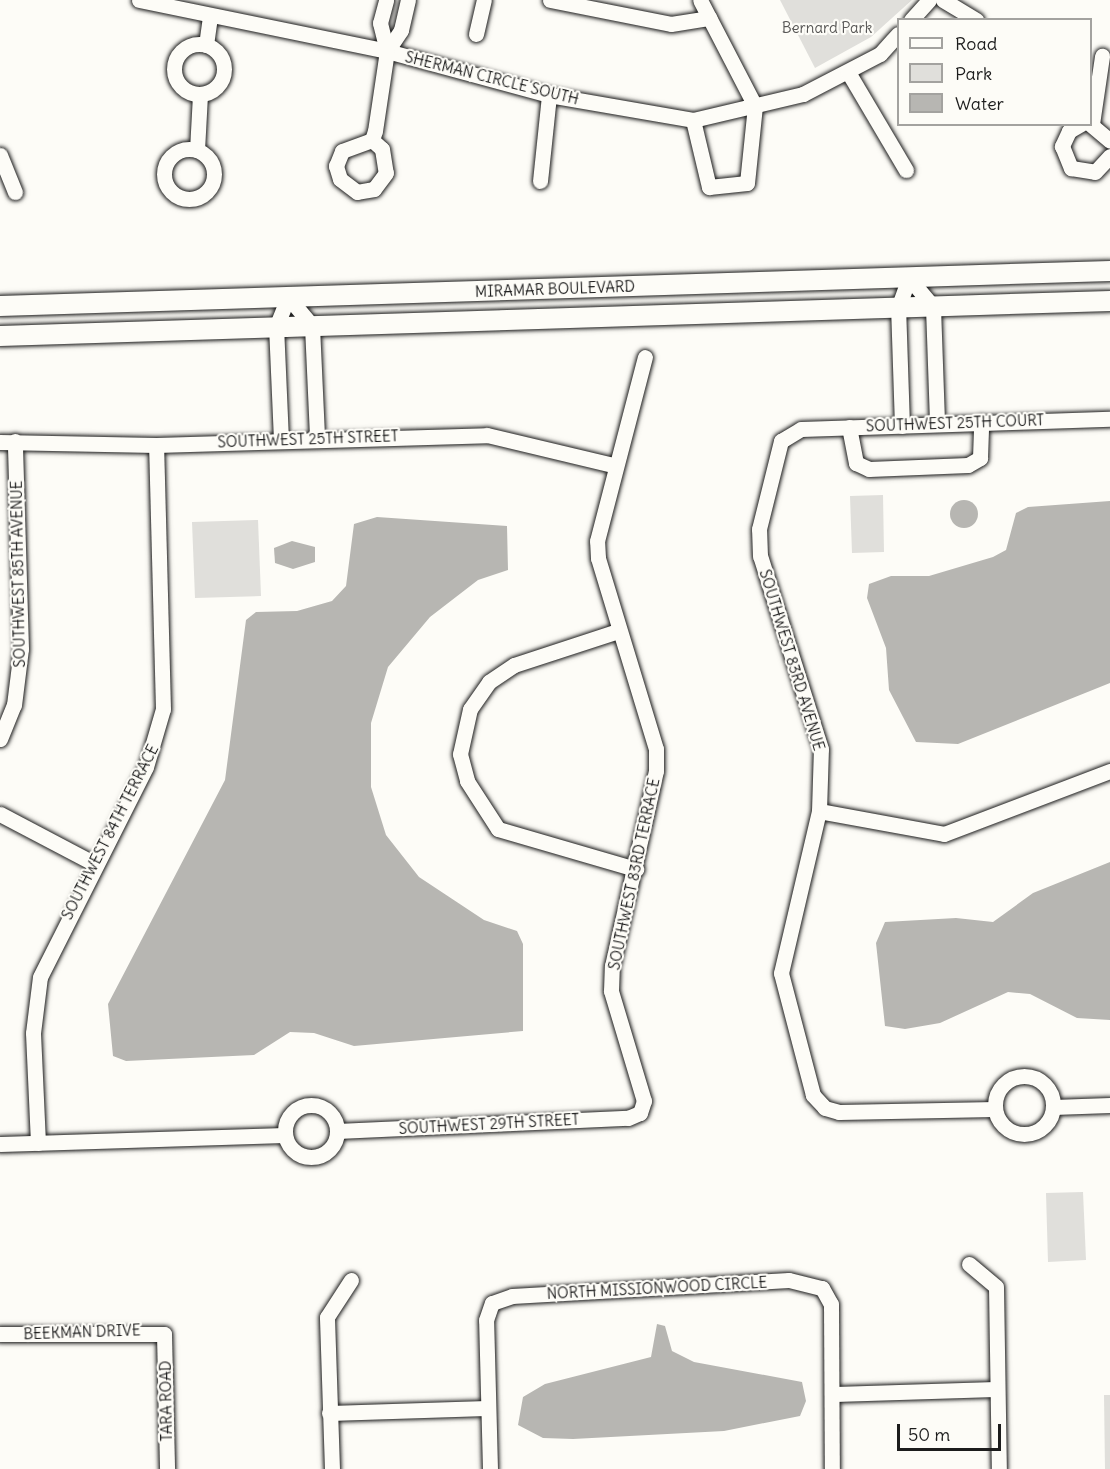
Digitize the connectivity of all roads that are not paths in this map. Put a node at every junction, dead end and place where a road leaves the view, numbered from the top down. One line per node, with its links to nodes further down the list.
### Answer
1 (138, 0): 9 (street, SHERMAN CIRCLE SOUTH)
2 (386, 0): 16 (street)
3 (408, 0): 16 (street)
4 (484, 0): 13 (street)
5 (550, 0): 10 (street)
6 (700, 0): 10 (street)
7 (929, 0): 11 (street)
8 (943, 0): 12 (street)
9 (210, 16): 15 (street); 16 (street, SHERMAN CIRCLE SOUTH)
10 (710, 18): 22 (street)
11 (915, 18)
12 (973, 18)
13 (476, 34)
14 (897, 35): 18 (street, SHERMAN CIRCLE SOUTH)
15 (206, 45): 20 (street); 20 (street)
16 (387, 51): 21 (street, SHERMAN CIRCLE SOUTH); 27 (street)
17 (1101, 56): 19 (street)
18 (848, 72): 22 (street, SHERMAN CIRCLE SOUTH); 32 (street)
19 (1100, 81): 23 (street)
20 (200, 94): 29 (street)
21 (549, 95): 24 (street, SHERMAN CIRCLE SOUTH); 33 (street)
22 (755, 105): 24 (street, SHERMAN CIRCLE SOUTH); 24 (street)
23 (1092, 110)
24 (693, 120)
25 (1083, 126): 31 (street)
26 (1091, 126): 28 (street)
27 (372, 140)
28 (1110, 141)
29 (197, 150)
30 (0, 155): 34 (street)
31 (1110, 156)
32 (906, 170)
33 (540, 181)
34 (15, 192)
35 (1110, 271): 36 (street, MIRAMAR BOULEVARD)
36 (909, 278): 37 (street, MIRAMAR BOULEVARD); 40 (street); 41 (street)
37 (288, 297): 39 (street, MIRAMAR BOULEVARD); 42 (street); 43 (street)
38 (1110, 301): 40 (street, MIRAMAR BOULEVARD)
39 (0, 306)
40 (933, 307): 41 (street, MIRAMAR BOULEVARD); 48 (street)
41 (898, 308): 42 (street, MIRAMAR BOULEVARD); 49 (street)
42 (312, 326): 43 (street, MIRAMAR BOULEVARD); 52 (street)
43 (276, 327): 44 (street, MIRAMAR BOULEVARD); 53 (street)
44 (0, 336)
45 (645, 357): 56 (street, SOUTHWEST 83RD TERRACE)
46 (1110, 419): 47 (street, SOUTHWEST 25TH COURT)
47 (981, 422): 48 (street, SOUTHWEST 25TH COURT); 50 (street)
48 (938, 424): 49 (street, SOUTHWEST 25TH COURT)
49 (902, 426): 50 (street, SOUTHWEST 25TH COURT)
50 (849, 427): 51 (street, SOUTHWEST 25TH COURT)
51 (801, 429): 60 (street, SOUTHWEST 83RD AVENUE)
52 (316, 438): 53 (street, SOUTHWEST 25TH STREET); 56 (street, SOUTHWEST 25TH STREET)
53 (281, 440): 55 (street, SOUTHWEST 25TH STREET)
54 (8, 442): 55 (street, SOUTHWEST 25TH STREET); 58 (street, SOUTHWEST 85TH AVENUE)
55 (156, 445): 62 (street, SOUTHWEST 84TH TERRACE)
56 (613, 465): 57 (street, SOUTHWEST 83RD TERRACE)
57 (618, 631): 63 (street, SOUTHWEST 83RD TERRACE); 63 (street)
58 (0, 739)
59 (1110, 771): 60 (street)
60 (819, 811): 66 (street, SOUTHWEST 83RD AVENUE)
61 (0, 814): 62 (street)
62 (93, 863): 70 (street, SOUTHWEST 84TH TERRACE)
63 (636, 869): 67 (street, SOUTHWEST 83RD TERRACE)
64 (1110, 1105): 65 (street)
65 (1053, 1107): 66 (street); 66 (street)
66 (995, 1109)
67 (640, 1113): 68 (street, SOUTHWEST 29TH STREET)
68 (337, 1131): 69 (street); 69 (street)
69 (285, 1135): 70 (street)
70 (38, 1143): 71 (street)
71 (0, 1144)
72 (969, 1264): 76 (street)
73 (351, 1280): 79 (street)
74 (0, 1334): 75 (street, BEEKMAN DRIVE)
75 (164, 1334): 80 (street, TARA ROAD)
76 (996, 1389): 77 (street); 84 (street)
77 (834, 1394): 78 (street, NORTH MISSIONWOOD CIRCLE); 83 (street)
78 (487, 1408): 79 (street); 82 (street)
79 (328, 1413): 81 (street)
80 (167, 1469)
81 (332, 1469)
82 (490, 1469)
83 (832, 1469)
84 (999, 1469)

